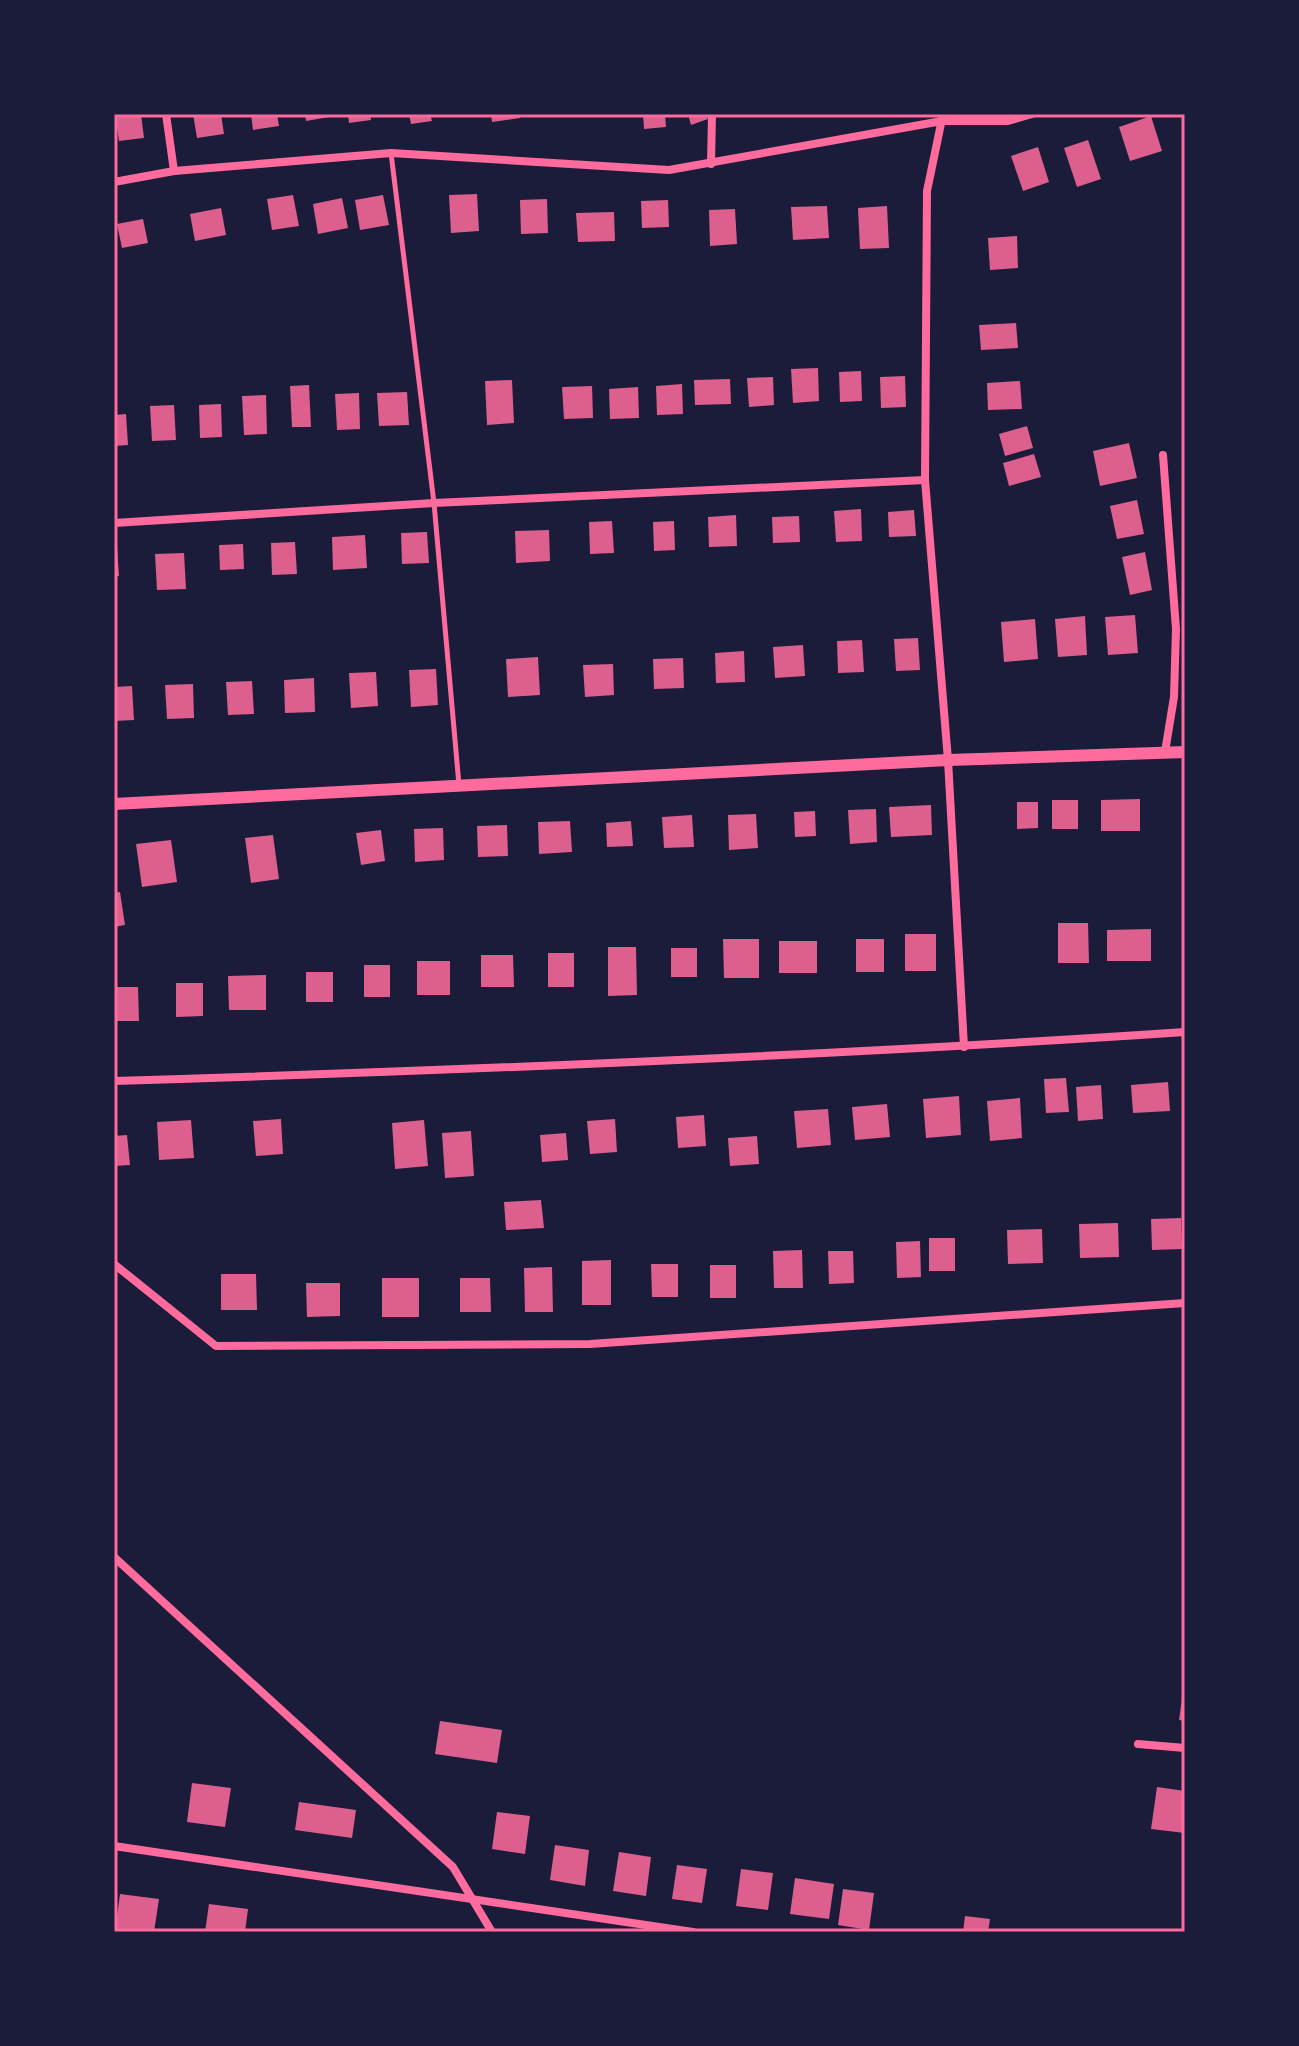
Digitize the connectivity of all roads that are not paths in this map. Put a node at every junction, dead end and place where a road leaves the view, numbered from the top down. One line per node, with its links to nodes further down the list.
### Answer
1 (166, 114): 7 (street)
2 (712, 114): 6 (street)
3 (1032, 114): 4 (street)
4 (943, 117): 6 (street); 10 (street)
5 (391, 153): 6 (street); 7 (street); 11 (lane)
6 (711, 164)
7 (174, 171): 8 (street)
8 (114, 182)
9 (1163, 455): 13 (street)
10 (925, 480): 11 (street); 15 (street)
11 (434, 503): 12 (street); 16 (lane)
12 (114, 523)
13 (1165, 752): 14 (street); 15 (street)
14 (1185, 752)
15 (948, 760): 16 (street); 19 (street)
16 (459, 786): 17 (street)
17 (114, 804)
18 (1185, 1032): 19 (street)
19 (964, 1047): 20 (street)
20 (114, 1081)
21 (114, 1264): 22 (street)
22 (1185, 1303)
23 (114, 1557): 27 (street)
24 (1138, 1744): 25 (street)
25 (1185, 1748)
26 (114, 1846): 27 (street)
27 (471, 1899): 28 (street); 29 (street)
28 (492, 1932)
29 (693, 1932)

